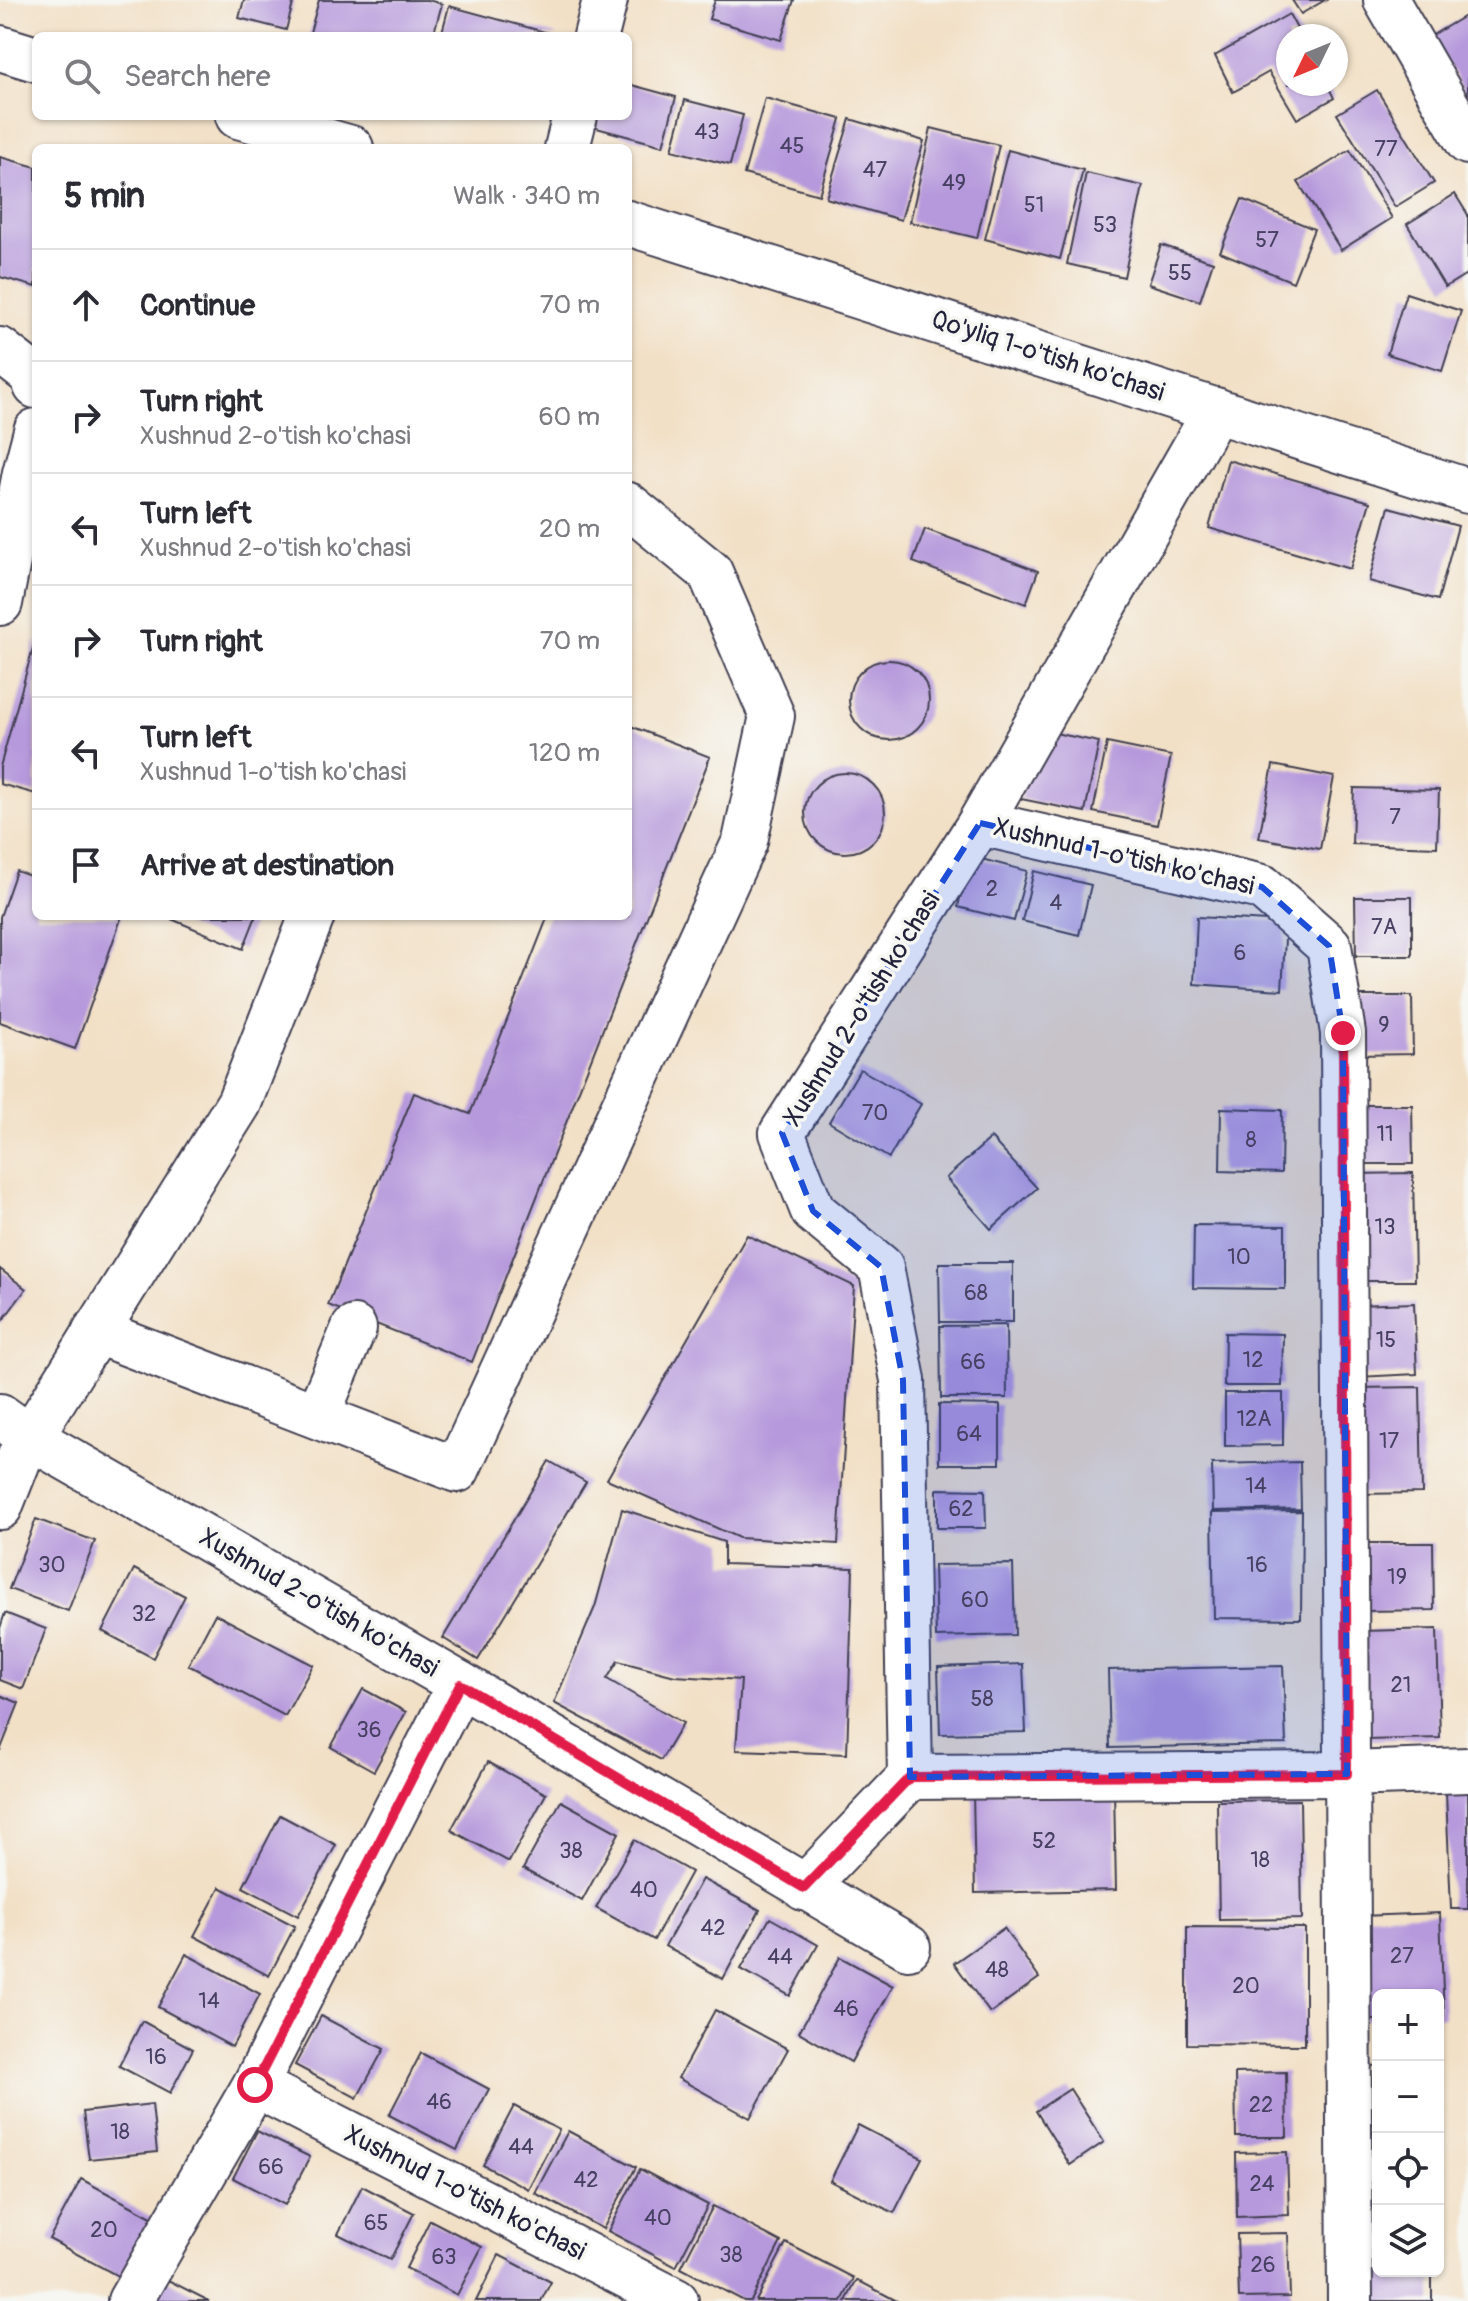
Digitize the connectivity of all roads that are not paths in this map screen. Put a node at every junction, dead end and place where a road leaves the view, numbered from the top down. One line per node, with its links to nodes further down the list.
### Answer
1 (605, 0): 3 (street)
2 (1386, 0): 8 (street)
3 (597, 32)
4 (0, 48): 5 (street)
5 (32, 58)
6 (252, 120): 9 (street)
7 (574, 120): 10 (street)
8 (1468, 142)
9 (337, 144)
10 (568, 144)
11 (632, 224): 14 (street, Qo'yliq 1-o'tish ko'chasi)
12 (0, 350): 13 (street)
13 (32, 375)
14 (1216, 410): 17 (street, Qo'yliq 1-o'tish ko'chasi); 20 (street, Xushnud 2-o'tish ko'chasi)
15 (32, 437): 16 (street)
16 (12, 469): 19 (street)
17 (1468, 491)
18 (632, 508): 24 (street)
19 (0, 603)
20 (980, 823): 29 (street, Xushnud 1-o'tish ko'chasi); 30 (street, Xushnud 2-o'tish ko'chasi)
21 (310, 920): 23 (street)
22 (354, 1328): 24 (street)
23 (95, 1331): 24 (street); 25 (street)
24 (317, 1416)
25 (14, 1426): 26 (street); 27 (street, Xushnud 2-o'tish ko'chasi)
26 (0, 1507)
27 (460, 1684): 31 (street, Xushnud 2-o'tish ko'chasi); 33 (street)
28 (1468, 1770): 29 (street)
29 (1347, 1774): 30 (street); 36 (street, Xushnud 1-o'tish ko'chasi)
30 (910, 1777): 31 (street)
31 (804, 1888): 32 (street, Xushnud 2-o'tish ko'chasi)
32 (908, 1947)
33 (255, 2085): 34 (street); 35 (street, Xushnud 1-o'tish ko'chasi)
34 (130, 2301)
35 (676, 2301)
36 (1350, 2301)

